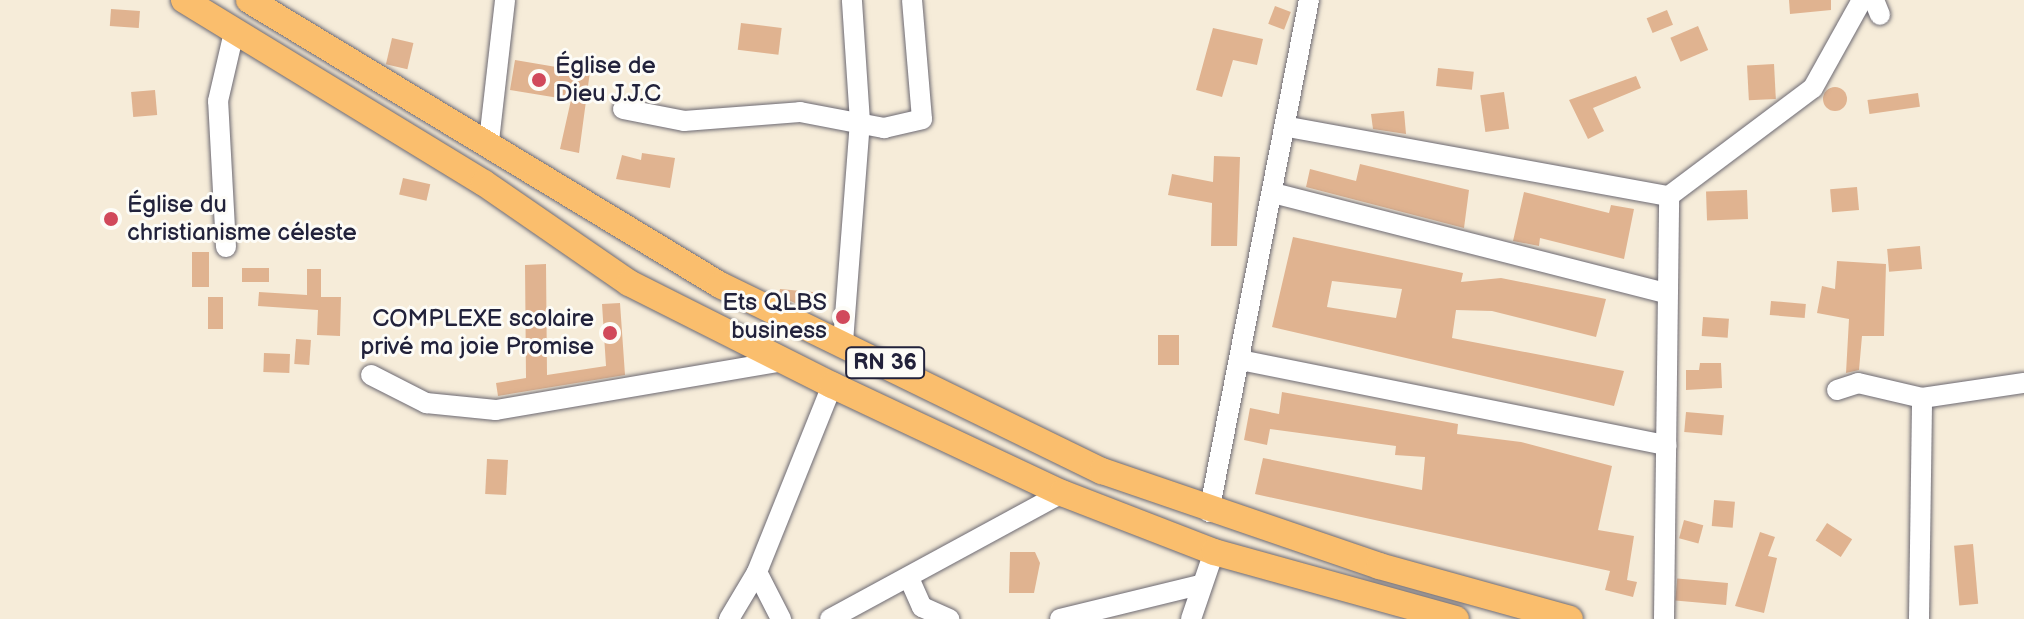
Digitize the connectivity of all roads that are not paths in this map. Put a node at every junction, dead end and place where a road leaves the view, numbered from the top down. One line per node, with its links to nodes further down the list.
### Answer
1 (184, 0): 8 (main road, RN 36)
2 (249, 0): 12 (main road, RN 36)
3 (505, 0): 12 (street)
4 (852, 0): 10 (street)
5 (912, 0): 10 (street)
6 (1309, 0): 11 (street)
7 (1862, 0): 14 (street)
8 (234, 32): 15 (street); 18 (main road, RN 36)
9 (623, 109): 10 (street)
10 (860, 122): 17 (street)
11 (1288, 127): 13 (street); 14 (street)
12 (489, 141): 17 (main road, RN 36)
13 (1273, 193): 16 (street); 19 (street)
14 (1669, 196): 16 (street)
15 (226, 247)
16 (1666, 293): 25 (street)
17 (843, 342): 27 (main road, RN 36)
18 (787, 360): 20 (street); 22 (main road, RN 36)
19 (1240, 360): 25 (street); 27 (street)
20 (371, 375)
21 (2024, 383): 24 (street)
22 (832, 385): 26 (main road, RN 36); 29 (street)
23 (1837, 390): 24 (street)
24 (1922, 398): 41 (street)
25 (1667, 445): 40 (street)
26 (1062, 493): 28 (main road, RN 36); 30 (street)
27 (1209, 512): 39 (main road, RN 36)
28 (1214, 552): 31 (street); 38 (main road, RN 36)
29 (757, 572): 32 (street); 33 (street)
30 (909, 578): 34 (street); 35 (street)
31 (1199, 585): 36 (street); 37 (street)
32 (729, 619)
33 (781, 619)
34 (830, 619)
35 (949, 619)
36 (1060, 619)
37 (1191, 619)
38 (1456, 619)
39 (1570, 619)
40 (1664, 619)
41 (1919, 619)

